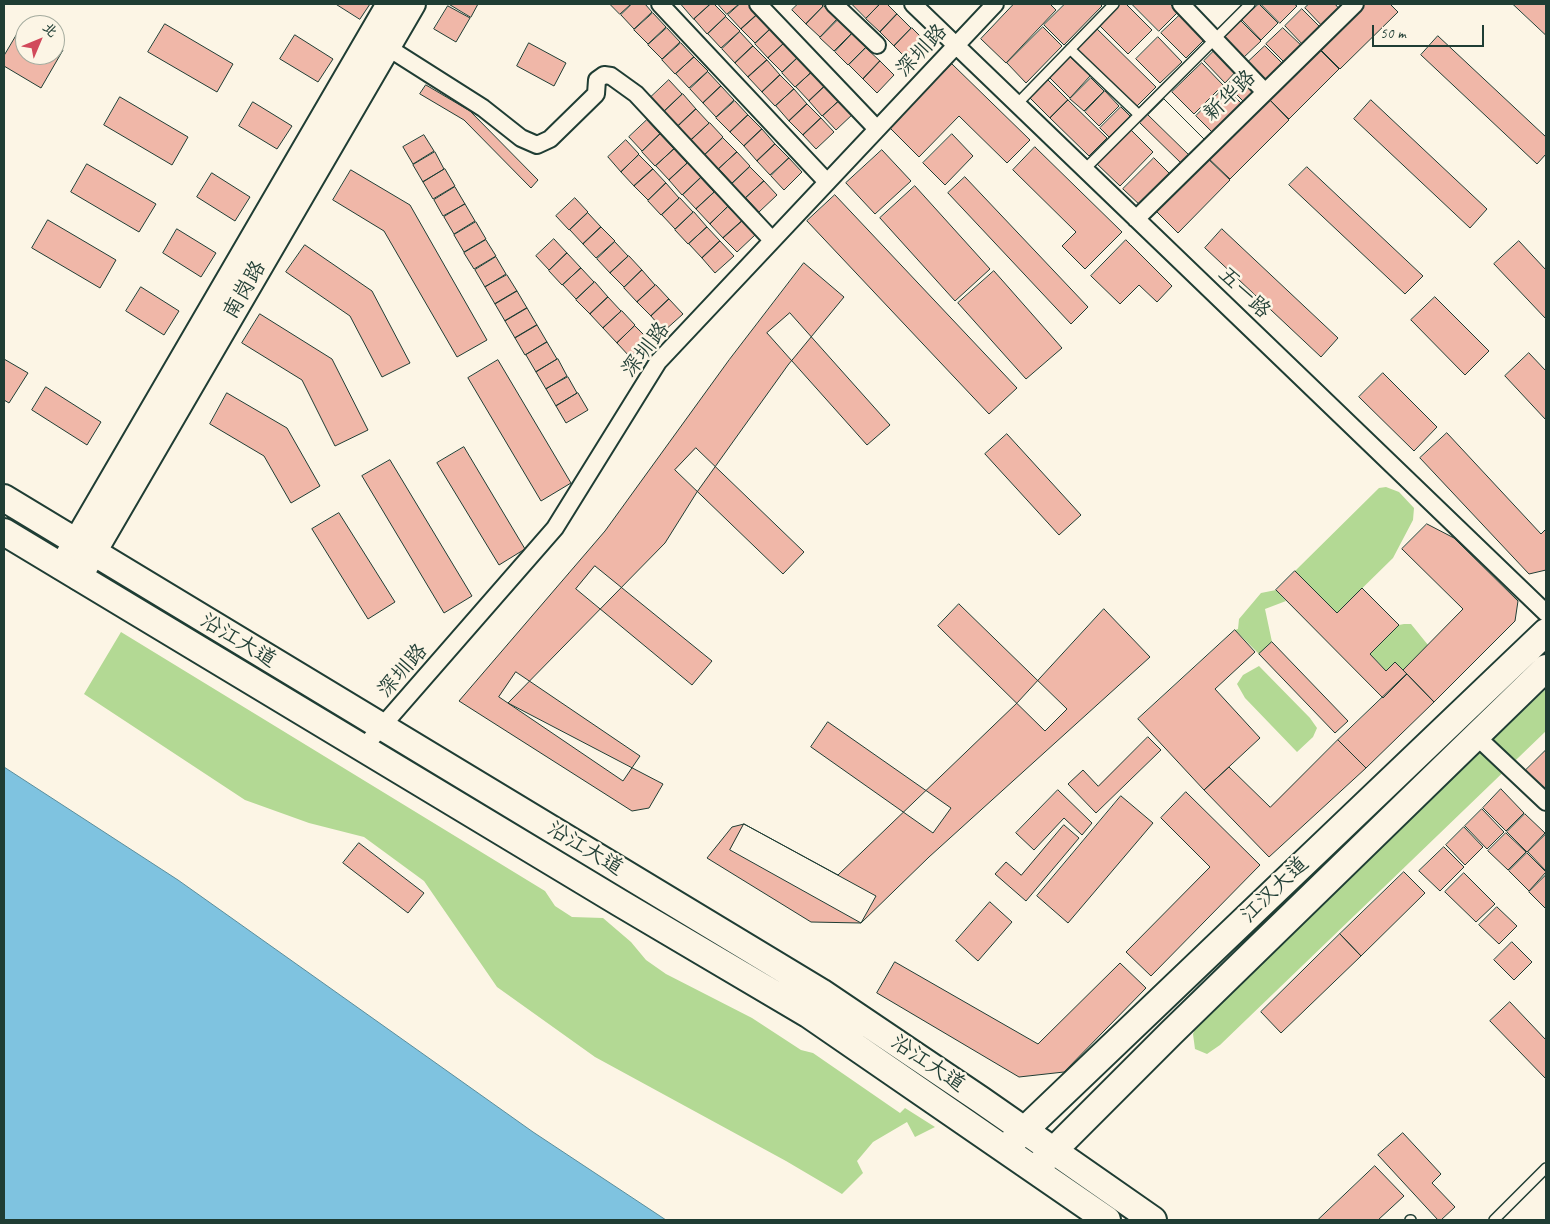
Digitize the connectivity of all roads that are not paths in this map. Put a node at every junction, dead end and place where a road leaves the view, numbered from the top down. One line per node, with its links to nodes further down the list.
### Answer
1 (389, 4): 27 (main road, 南岗路)
2 (412, 4): 15 (main road, 南岗路)
3 (660, 4): 22 (street)
4 (758, 4): 20 (street)
5 (834, 4): 13 (street)
6 (913, 4): 14 (street, 五一路)
7 (995, 4): 14 (street, 深圳路)
8 (1114, 4): 16 (lane)
9 (1180, 4): 12 (street)
10 (1250, 4): 12 (lane)
11 (1355, 4): 17 (street, 新华路)
12 (1214, 39): 17 (street); 19 (lane)
13 (876, 46)
14 (957, 46): 18 (street, 五一路); 20 (street, 深圳路)
15 (387, 47): 24 (street); 27 (main road, 南岗路)
16 (1070, 49): 18 (lane); 19 (lane)
17 (1265, 92): 23 (street, 新华路)
18 (1017, 104): 21 (street, 五一路)
19 (1139, 115): 21 (lane)
20 (877, 129): 22 (street, 深圳路)
21 (1084, 169): 23 (street, 五一路)
22 (827, 182): 24 (street, 深圳路)
23 (1136, 219): 29 (street, 五一路)
24 (772, 240): 32 (street, 深圳路)
25 (4, 498): 27 (main road, 沿江大道)
26 (4, 532): 28 (main road, 沿江大道)
27 (84, 547): 28 (main road, 南岗路); 32 (main road, 沿江大道)
28 (70, 572): 34 (main road, 沿江大道)
29 (1546, 614)
30 (1546, 632): 36 (main road, 江汉大道)
31 (1546, 668): 33 (main road, 江汉大道)
32 (382, 727): 34 (street, 深圳路); 36 (main road, 沿江大道)
33 (1476, 736): 35 (street); 38 (main road, 江汉大道)
34 (362, 748): 37 (main road, 沿江大道)
35 (1546, 802)
36 (1024, 1130): 37 (main road, 江汉大道); 38 (main road, 沿江大道)
37 (1006, 1149): 39 (main road, 沿江大道)
38 (1052, 1149): 39 (main road, 江汉大道); 42 (main road, 沿江大道)
39 (1035, 1169): 41 (main road, 沿江大道)
40 (1546, 1170): 43 (lane)
41 (1107, 1220)
42 (1153, 1220)
43 (1494, 1220)

